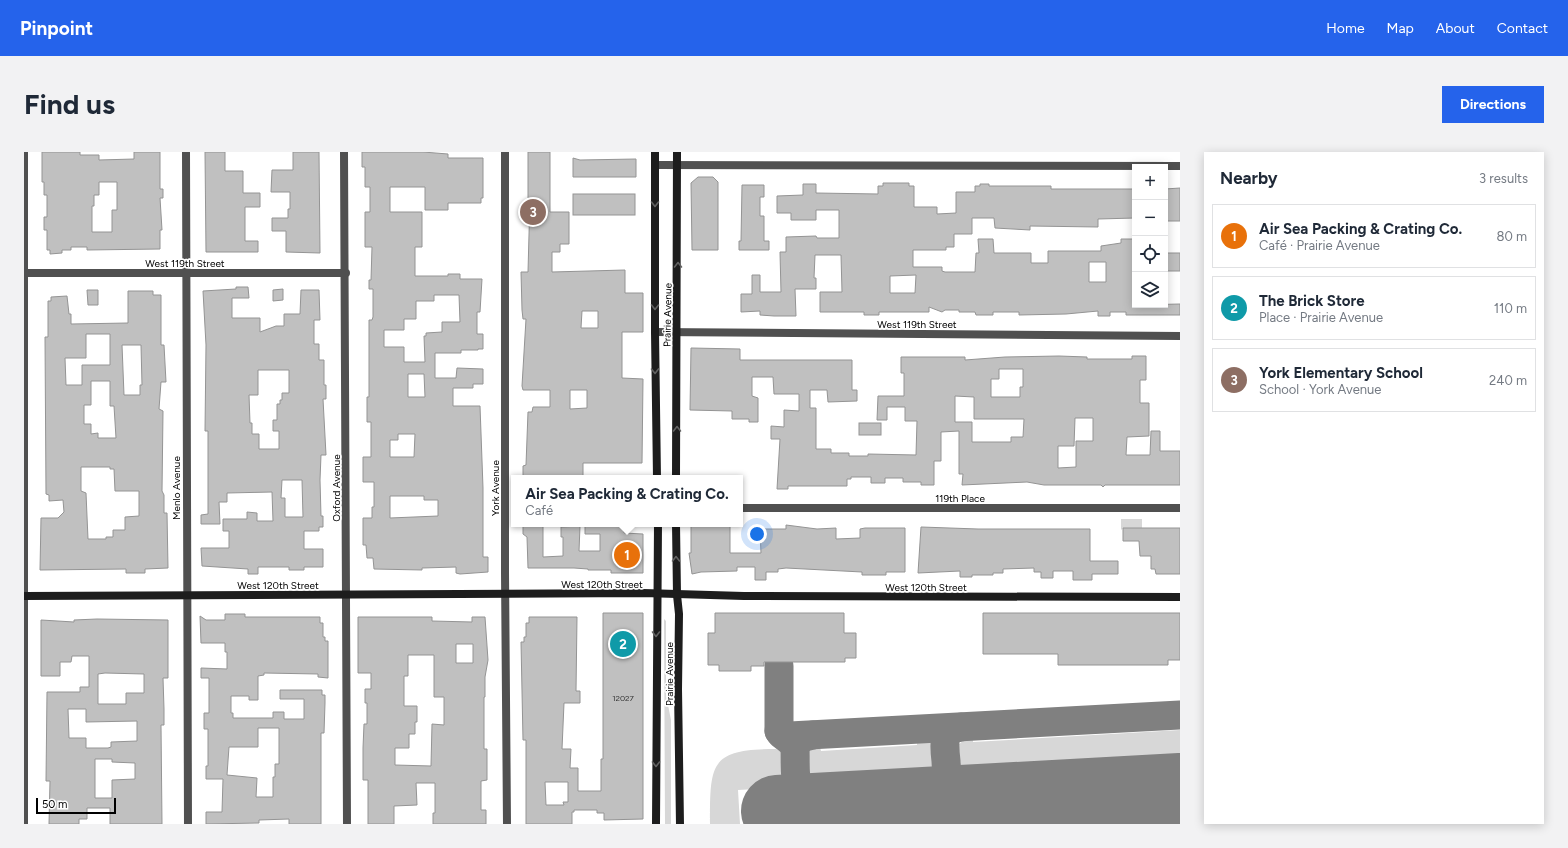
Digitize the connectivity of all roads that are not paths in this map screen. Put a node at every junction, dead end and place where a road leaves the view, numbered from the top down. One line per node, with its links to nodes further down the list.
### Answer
1 (24, 152): 10 (street)
2 (186, 152): 11 (street, Menlo Avenue)
3 (344, 152): 12 (street, Oxford Avenue)
4 (505, 152): 22 (street, York Avenue)
5 (655, 152): 7 (main road, Prairie Avenue)
6 (677, 152): 8 (main road, Prairie Avenue)
7 (654, 164): 8 (street); 13 (main road, Prairie Avenue, one-way to 13)
8 (677, 164): 9 (street); 14 (main road, Prairie Avenue, one-way to 8)
9 (1180, 166)
10 (24, 273): 11 (street, West 119th Street); 27 (street)
11 (187, 273): 12 (street, West 119th Street); 23 (street, Menlo Avenue)
12 (346, 273): 24 (street, Oxford Avenue)
13 (654, 332): 14 (street, West 119th Street); 16 (main road, Prairie Avenue, one-way to 16)
14 (677, 332): 15 (street, West 119th Street); 17 (main road, Prairie Avenue, one-way to 14)
15 (1180, 336)
16 (657, 475)
17 (676, 475)
18 (743, 508): 19 (street, 119th Place)
19 (1180, 508)
20 (658, 527): 25 (main road, Prairie Avenue)
21 (676, 527): 26 (main road, Prairie Avenue, one-way to 21)
22 (505, 594): 24 (main road, West 120th Street); 25 (main road, West 120th Street); 32 (street, York Avenue)
23 (186, 595): 24 (main road, West 120th Street); 27 (main road, West 120th Street); 30 (street, Menlo Avenue)
24 (346, 595): 31 (street, Oxford Avenue)
25 (657, 595): 26 (main road, West 120th Street); 33 (main road, Prairie Avenue, one-way to 33)
26 (677, 595): 28 (main road, West 120th Street); 34 (main road, Prairie Avenue)
27 (24, 596): 29 (street)
28 (1180, 597)
29 (24, 824)
30 (188, 824)
31 (347, 824)
32 (507, 824)
33 (656, 824)
34 (680, 824)

